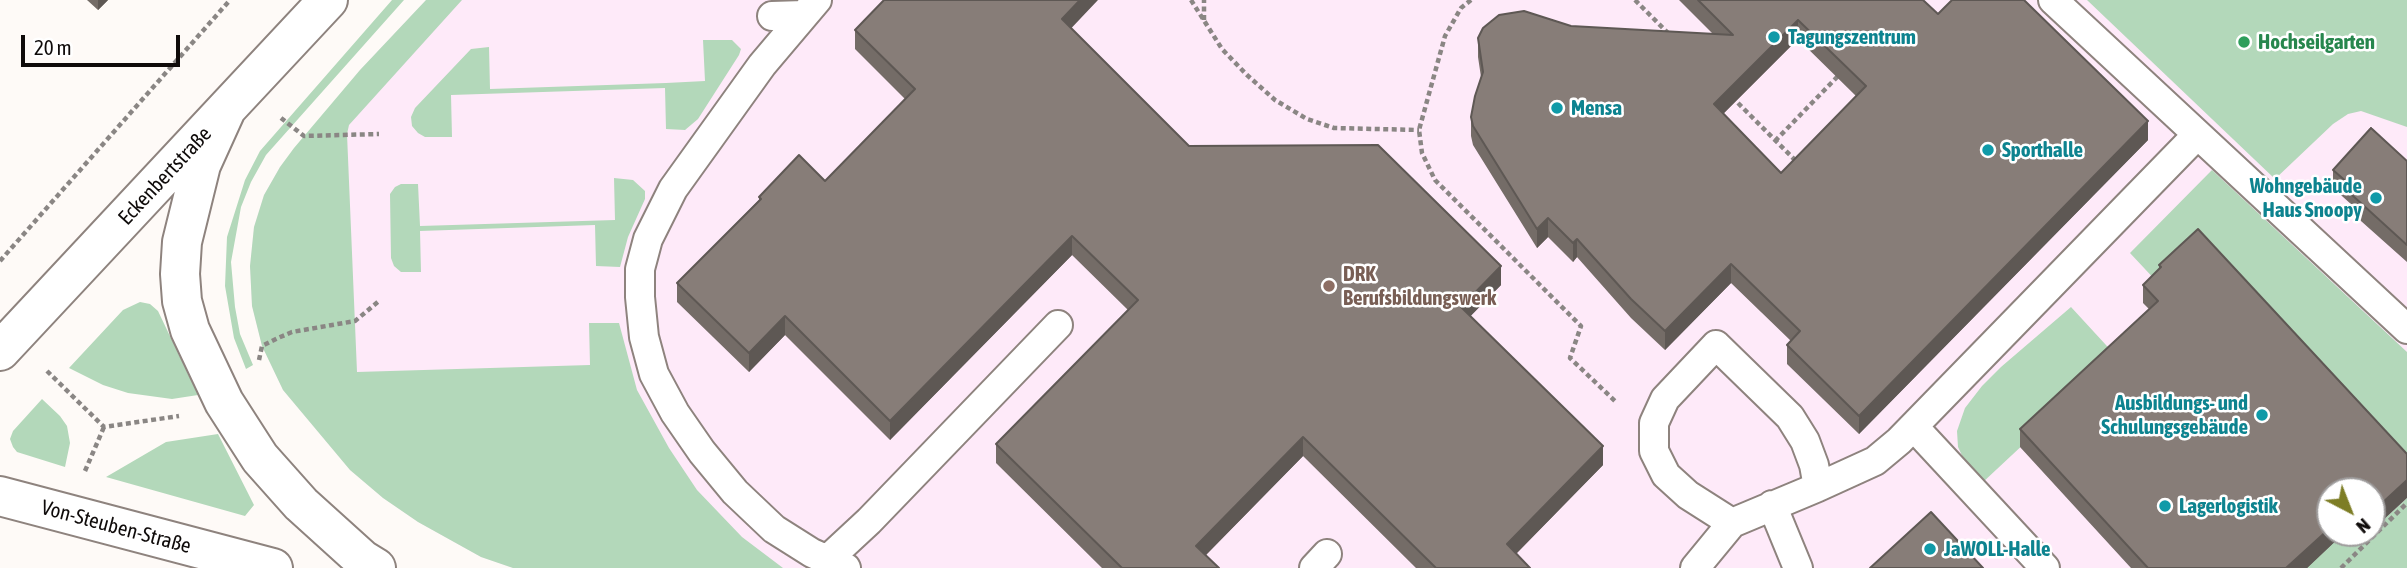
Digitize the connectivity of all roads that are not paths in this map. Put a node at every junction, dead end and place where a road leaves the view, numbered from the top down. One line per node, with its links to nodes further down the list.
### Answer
1 (328, 0): 5 (street, Eckenbertstraße)
2 (2053, 0): 6 (lane)
3 (811, 7): 4 (lane); 15 (lane)
4 (772, 16)
5 (225, 112): 9 (street, Eckenbertstraße); 17 (street)
6 (2197, 135): 8 (lane); 10 (lane)
7 (1058, 325): 15 (lane)
8 (2407, 329)
9 (8, 342)
10 (1914, 427): 11 (lane); 20 (lane)
11 (1818, 487): 13 (lane); 14 (lane)
12 (0, 496): 16 (street, Von-Steuben-Straße)
13 (1772, 505): 14 (lane); 19 (lane)
14 (1732, 523): 18 (lane)
15 (836, 564)
16 (273, 568)
17 (376, 568)
18 (1695, 568)
19 (1798, 568)
20 (2045, 568)

